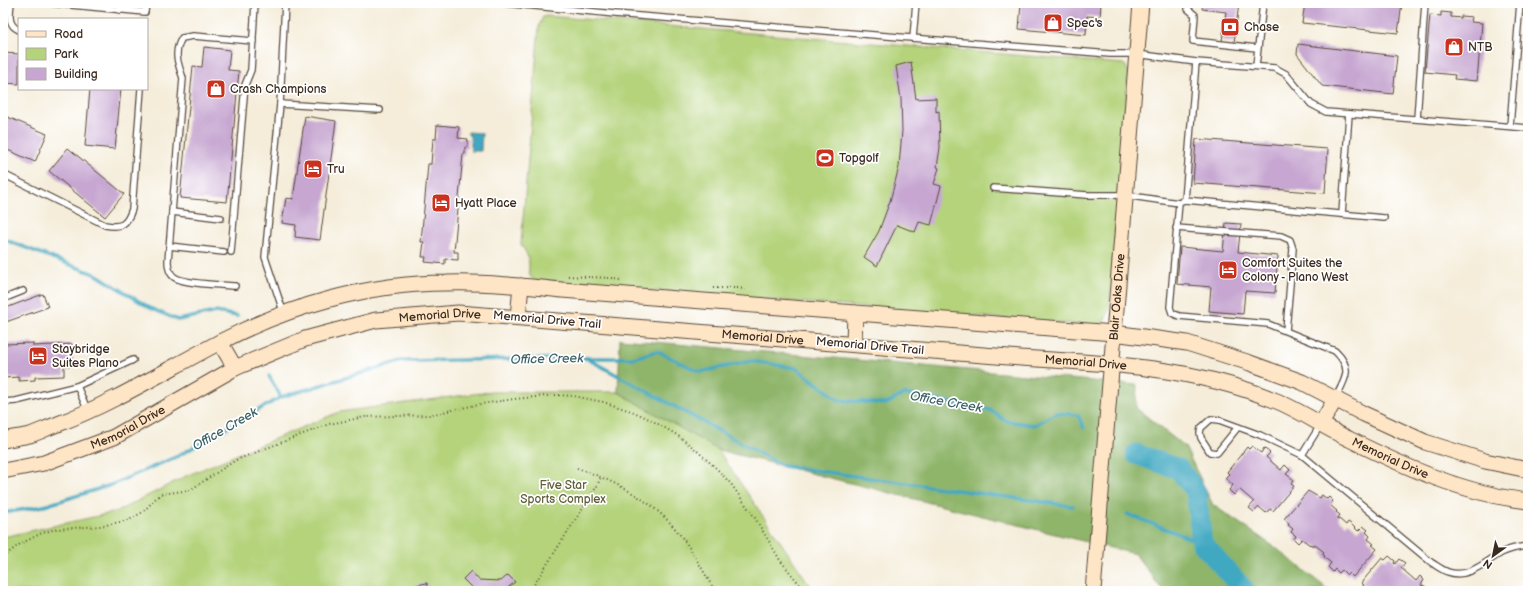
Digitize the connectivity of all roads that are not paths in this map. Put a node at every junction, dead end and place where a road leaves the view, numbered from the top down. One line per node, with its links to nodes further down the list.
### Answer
1 (11, 3): 17 (lane)
2 (50, 3): 14 (lane)
3 (121, 3): 16 (lane)
4 (146, 3): 16 (lane)
5 (255, 3): 19 (lane)
6 (285, 3): 25 (lane)
7 (504, 3): 15 (lane)
8 (916, 3): 18 (lane)
9 (1141, 3): 21 (street, Blair Oaks Drive)
10 (1188, 3): 20 (lane)
11 (1263, 3): 20 (lane)
12 (1425, 3): 28 (lane)
13 (1520, 3): 29 (lane)
14 (84, 5): 16 (lane)
15 (536, 5): 18 (lane)
16 (120, 10)
17 (18, 30)
18 (913, 38): 21 (lane)
19 (253, 41): 35 (lane); 42 (lane)
20 (1257, 48): 23 (lane)
21 (1136, 54): 22 (lane); 33 (street, Blair Oaks Drive)
22 (1196, 62): 23 (lane); 34 (lane)
23 (1256, 66): 27 (lane)
24 (141, 90): 31 (lane)
25 (280, 104): 26 (lane); 48 (lane)
26 (380, 110)
27 (1349, 114): 28 (lane); 36 (lane)
28 (1417, 119): 29 (lane)
29 (1510, 126): 30 (lane)
30 (1528, 128)
31 (3, 174)
32 (993, 188): 33 (lane)
33 (1124, 195): 34 (lane); 51 (street, Blair Oaks Drive)
34 (1182, 201): 36 (lane); 39 (lane)
35 (172, 212): 37 (lane); 40 (lane)
36 (1342, 214): 38 (lane)
37 (221, 218)
38 (1384, 218)
39 (1176, 228): 50 (lane); 50 (lane)
40 (169, 246): 41 (lane); 43 (lane)
41 (224, 252)
42 (231, 252)
43 (236, 286)
44 (521, 286): 47 (street); 48 (street); 49 (street)
45 (23, 291): 46 (lane)
46 (3, 298)
47 (855, 313): 51 (street); 53 (street)
48 (284, 314): 52 (street)
49 (518, 317): 53 (street, Memorial Drive); 56 (street, Memorial Drive)
50 (1286, 331): 58 (lane)
51 (1114, 332): 55 (street, Blair Oaks Drive); 58 (street)
52 (220, 342): 56 (street); 60 (street)
53 (854, 344): 55 (street, Memorial Drive)
54 (133, 360): 57 (lane)
55 (1112, 363): 61 (street, Memorial Drive); 69 (street, Blair Oaks Drive)
56 (235, 368): 66 (street, Memorial Drive)
57 (77, 386): 59 (lane); 60 (lane)
58 (1336, 398): 61 (street); 65 (street)
59 (3, 402)
60 (89, 412): 63 (street)
61 (1321, 424): 64 (lane); 67 (street, Memorial Drive)
62 (1238, 427): 62 (lane); 64 (lane)
63 (3, 440)
64 (1302, 455): 68 (lane)
65 (1528, 470)
66 (3, 471)
67 (1528, 501)
68 (1528, 546)
69 (1093, 591)

